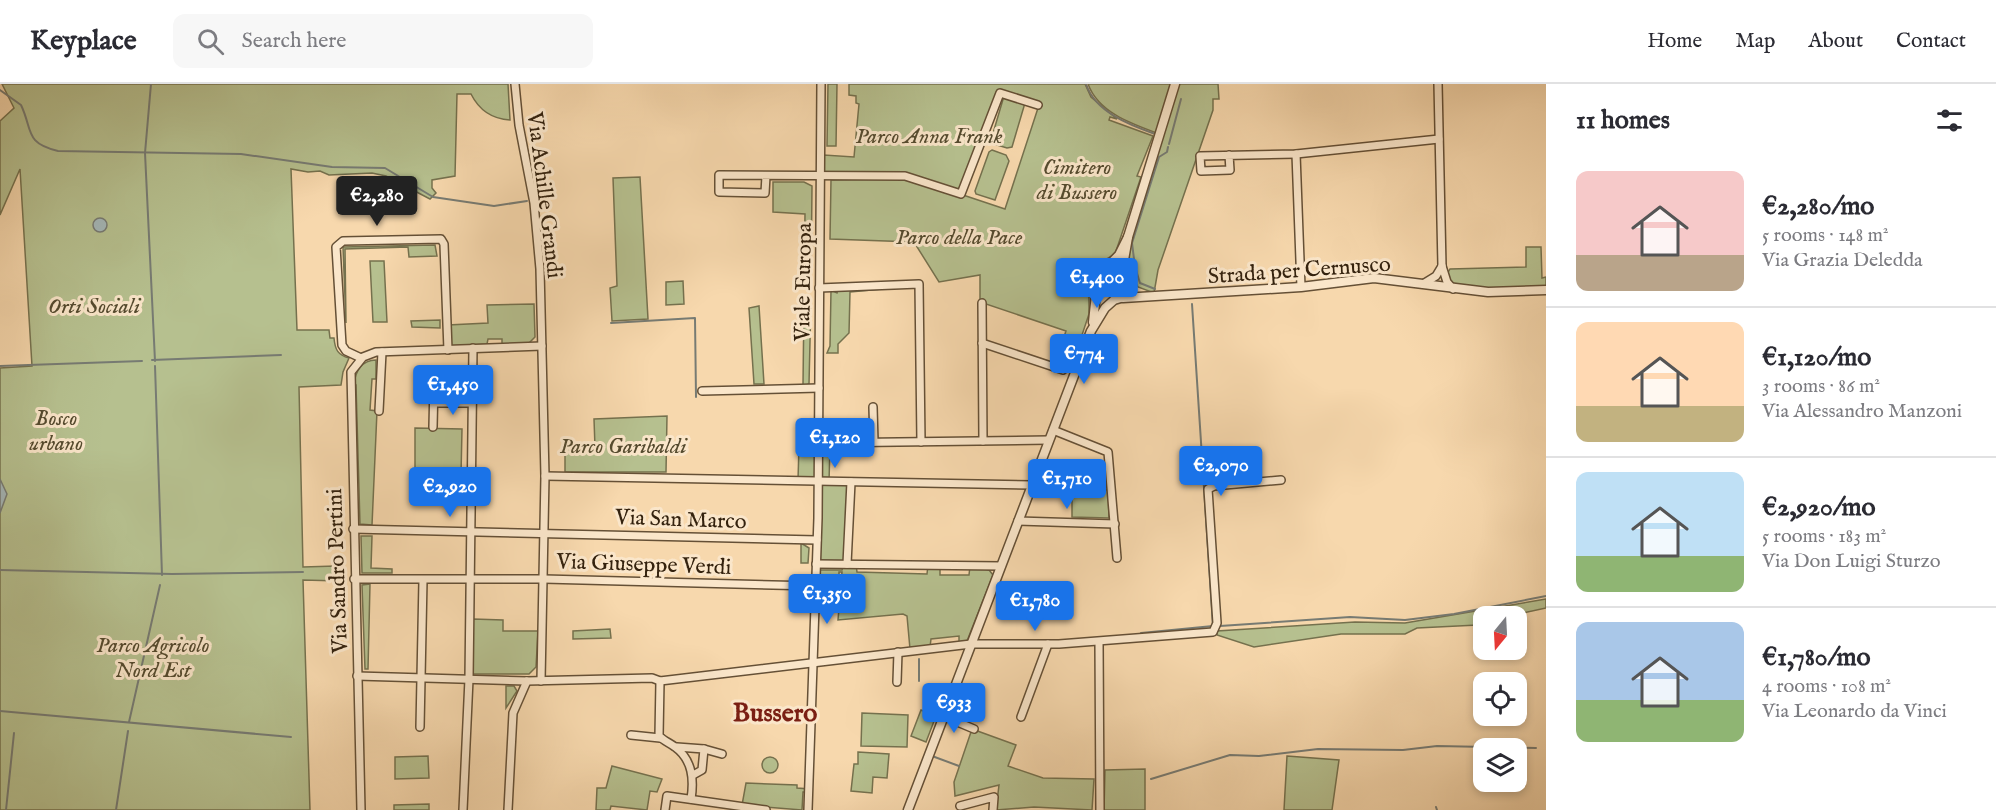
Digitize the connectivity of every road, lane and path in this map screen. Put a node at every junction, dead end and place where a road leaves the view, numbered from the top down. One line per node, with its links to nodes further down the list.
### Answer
1 (515, 84): 29 (street, Via Achille Grandi)
2 (821, 84): 9 (street, Viale Europa)
3 (1175, 84): 11 (street)
4 (1438, 84): 6 (street)
5 (1038, 105): 9 (street)
6 (1439, 139): 7 (street); 12 (street)
7 (1296, 154): 8 (street); 18 (street)
8 (1229, 155): 8 (street)
9 (821, 176): 10 (street); 20 (street, Viale Europa)
10 (766, 177): 10 (street)
11 (1128, 237): 13 (street); 15 (street)
12 (1442, 266): 14 (street); 16 (street)
13 (1109, 267): 15 (street); 22 (street)
14 (1445, 275): 19 (street); 21 (street)
15 (1128, 276): 24 (street, Strada per Cernusco); 25 (street)
16 (1436, 276): 17 (street); 19 (street)
17 (1424, 284): 18 (street, Strada per Cernusco); 19 (street, Strada per Cernusco)
18 (1301, 287): 24 (street, Strada per Cernusco)
19 (1439, 287): 21 (street, Strada per Cernusco)
20 (819, 288): 36 (street, Viale Europa); 47 (street)
21 (1452, 289): 23 (street, Strada per Cernusco)
22 (1098, 290): 25 (street); 27 (street)
23 (1546, 290)
24 (1162, 296): 25 (street, Strada per Cernusco)
25 (1117, 299): 27 (street)
26 (982, 303): 28 (street)
27 (1091, 331): 43 (street)
28 (982, 343): 34 (street); 45 (street)
29 (542, 346): 30 (street); 49 (street, Via Achille Grandi)
30 (473, 348): 31 (street); 39 (street)
31 (448, 350): 32 (street); 33 (street)
32 (382, 352): 33 (street); 41 (street)
33 (361, 358): 56 (street, Via Sandro Pertini)
34 (1063, 370)
35 (434, 383): 38 (street)
36 (819, 388): 37 (street); 48 (street, Viale Europa)
37 (702, 391)
38 (434, 403): 39 (street); 42 (street)
39 (472, 404): 57 (street)
40 (873, 407): 46 (street)
41 (379, 411)
42 (433, 427)
43 (1053, 430): 44 (street); 55 (street)
44 (1049, 440): 45 (street); 53 (street)
45 (982, 441): 47 (street)
46 (874, 442): 47 (street); 48 (street)
47 (921, 442)
48 (819, 443): 51 (street, Viale Europa)
49 (545, 476): 51 (street); 58 (street, Via Achille Grandi)
50 (1281, 480): 69 (street)
51 (818, 481): 52 (street); 59 (street, Viale Europa)
52 (851, 482): 53 (street); 62 (street)
53 (1031, 485): 54 (street)
54 (1018, 521): 55 (street); 63 (street)
55 (1115, 524): 60 (street)
56 (353, 530): 57 (street, Via San Marco); 64 (street, Via Sandro Pertini)
57 (470, 531): 58 (street, Via San Marco); 67 (street)
58 (545, 533): 59 (street, Via San Marco); 65 (street, Via Achille Grandi)
59 (817, 540): 61 (street, Viale Europa)
60 (1117, 558)
61 (816, 564): 62 (street); 68 (street, Viale Europa)
62 (847, 564): 63 (street)
63 (1001, 566): 70 (street)
64 (354, 579): 66 (street, Via Giuseppe Verdi); 74 (street, Via Sandro Pertini)
65 (544, 579): 67 (street, Via Giuseppe Verdi); 68 (street, Via Giuseppe Verdi); 78 (street, Via Achille Grandi)
66 (423, 580): 67 (street, Via Giuseppe Verdi); 75 (street)
67 (470, 580): 76 (street)
68 (815, 586): 73 (street, Viale Europa)
69 (1099, 642): 71 (street); 102 (street)
70 (971, 644): 71 (street); 72 (street); 81 (street)
71 (1048, 644): 82 (street)
72 (898, 652): 73 (street); 80 (street)
73 (814, 663): 79 (street); 99 (street, Viale Europa)
74 (357, 676): 75 (street); 94 (street, Via Sandro Pertini)
75 (421, 678): 76 (street); 83 (street)
76 (469, 679): 77 (street); 95 (street)
77 (527, 681): 78 (street); 96 (street)
78 (542, 681): 79 (street)
79 (660, 681): 86 (street)
80 (897, 682)
81 (943, 716): 84 (street); 100 (street)
82 (1021, 717)
83 (420, 727)
84 (974, 729)
85 (631, 735): 86 (street)
86 (660, 738): 87 (street)
87 (679, 749): 88 (street); 90 (street)
88 (704, 749): 89 (street); 90 (street)
89 (722, 754)
90 (693, 775): 91 (street)
91 (691, 799): 92 (street); 97 (street)
92 (711, 806): 98 (street)
93 (960, 806): 101 (street)
94 (361, 810)
95 (463, 810)
96 (508, 810)
97 (665, 810)
98 (766, 810)
99 (808, 810)
100 (908, 810)
101 (993, 810)
102 (1100, 810)

